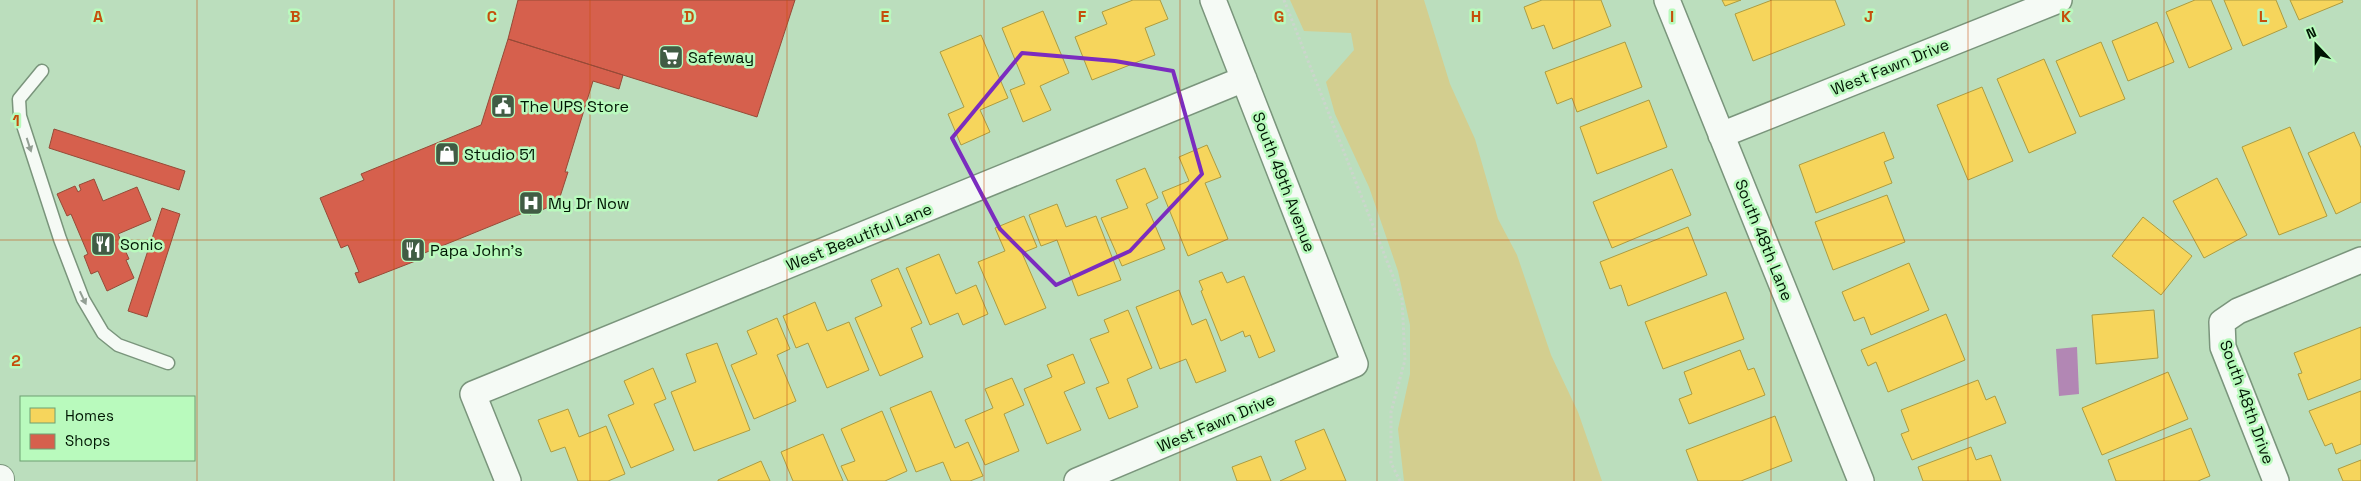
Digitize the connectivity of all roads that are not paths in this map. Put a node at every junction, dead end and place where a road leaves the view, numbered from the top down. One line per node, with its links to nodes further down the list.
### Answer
1 (1213, 0): 5 (street, South 49th Avenue)
2 (1667, 0): 6 (street, South 48th Lane)
3 (2059, 0): 6 (street, West Fawn Drive)
4 (42, 71): 8 (lane, one-way to 8)
5 (1244, 79): 9 (street, South 49th Avenue); 10 (street, West Beautiful Lane)
6 (1722, 135): 12 (street, South 48th Lane)
7 (2361, 260): 13 (street, South 48th Drive)
8 (168, 363)
9 (1355, 364): 11 (street, West Fawn Drive)
10 (508, 481)
11 (1077, 481)
12 (1861, 481)
13 (2276, 481)

